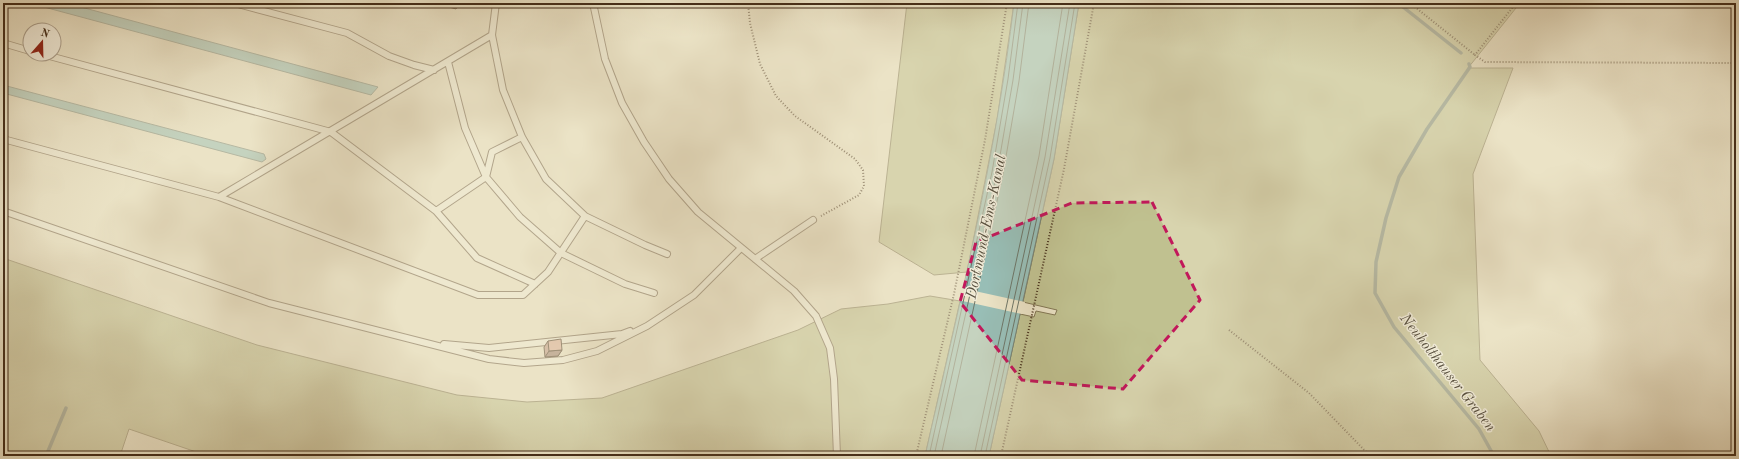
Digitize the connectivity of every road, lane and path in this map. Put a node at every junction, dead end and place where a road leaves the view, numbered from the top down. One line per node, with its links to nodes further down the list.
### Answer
1 (234, 3): 16 (lane)
2 (496, 3): 9 (lane)
3 (593, 3): 26 (lane)
4 (748, 3): 25 (path)
5 (1007, 3): 36 (path)
6 (1094, 3): 37 (path)
7 (1410, 3): 12 (path)
8 (1516, 3): 12 (path)
9 (492, 35): 14 (lane); 18 (lane)
10 (3, 43): 11 (lane)
11 (22, 49)
12 (1475, 55): 15 (path)
13 (62, 59): 17 (lane)
14 (448, 62): 16 (lane); 20 (lane)
15 (1736, 63)
16 (434, 70): 17 (lane)
17 (331, 132): 21 (lane); 23 (lane)
18 (522, 137): 20 (lane); 24 (lane)
19 (3, 139): 21 (lane)
20 (486, 177): 23 (lane); 27 (lane)
21 (219, 197): 30 (lane)
22 (3, 211): 34 (lane)
23 (436, 211): 30 (lane)
24 (585, 216): 27 (lane); 28 (lane)
25 (813, 220): 29 (lane)
26 (740, 248): 29 (lane); 32 (lane)
27 (561, 253): 30 (lane); 31 (lane)
28 (668, 254)
29 (755, 259): 35 (lane)
30 (535, 284)
31 (654, 293)
32 (647, 326): 34 (lane); 34 (lane)
33 (1229, 330): 38 (path)
34 (426, 343)
35 (837, 456)
36 (916, 456)
37 (1001, 456)
38 (1370, 456)

